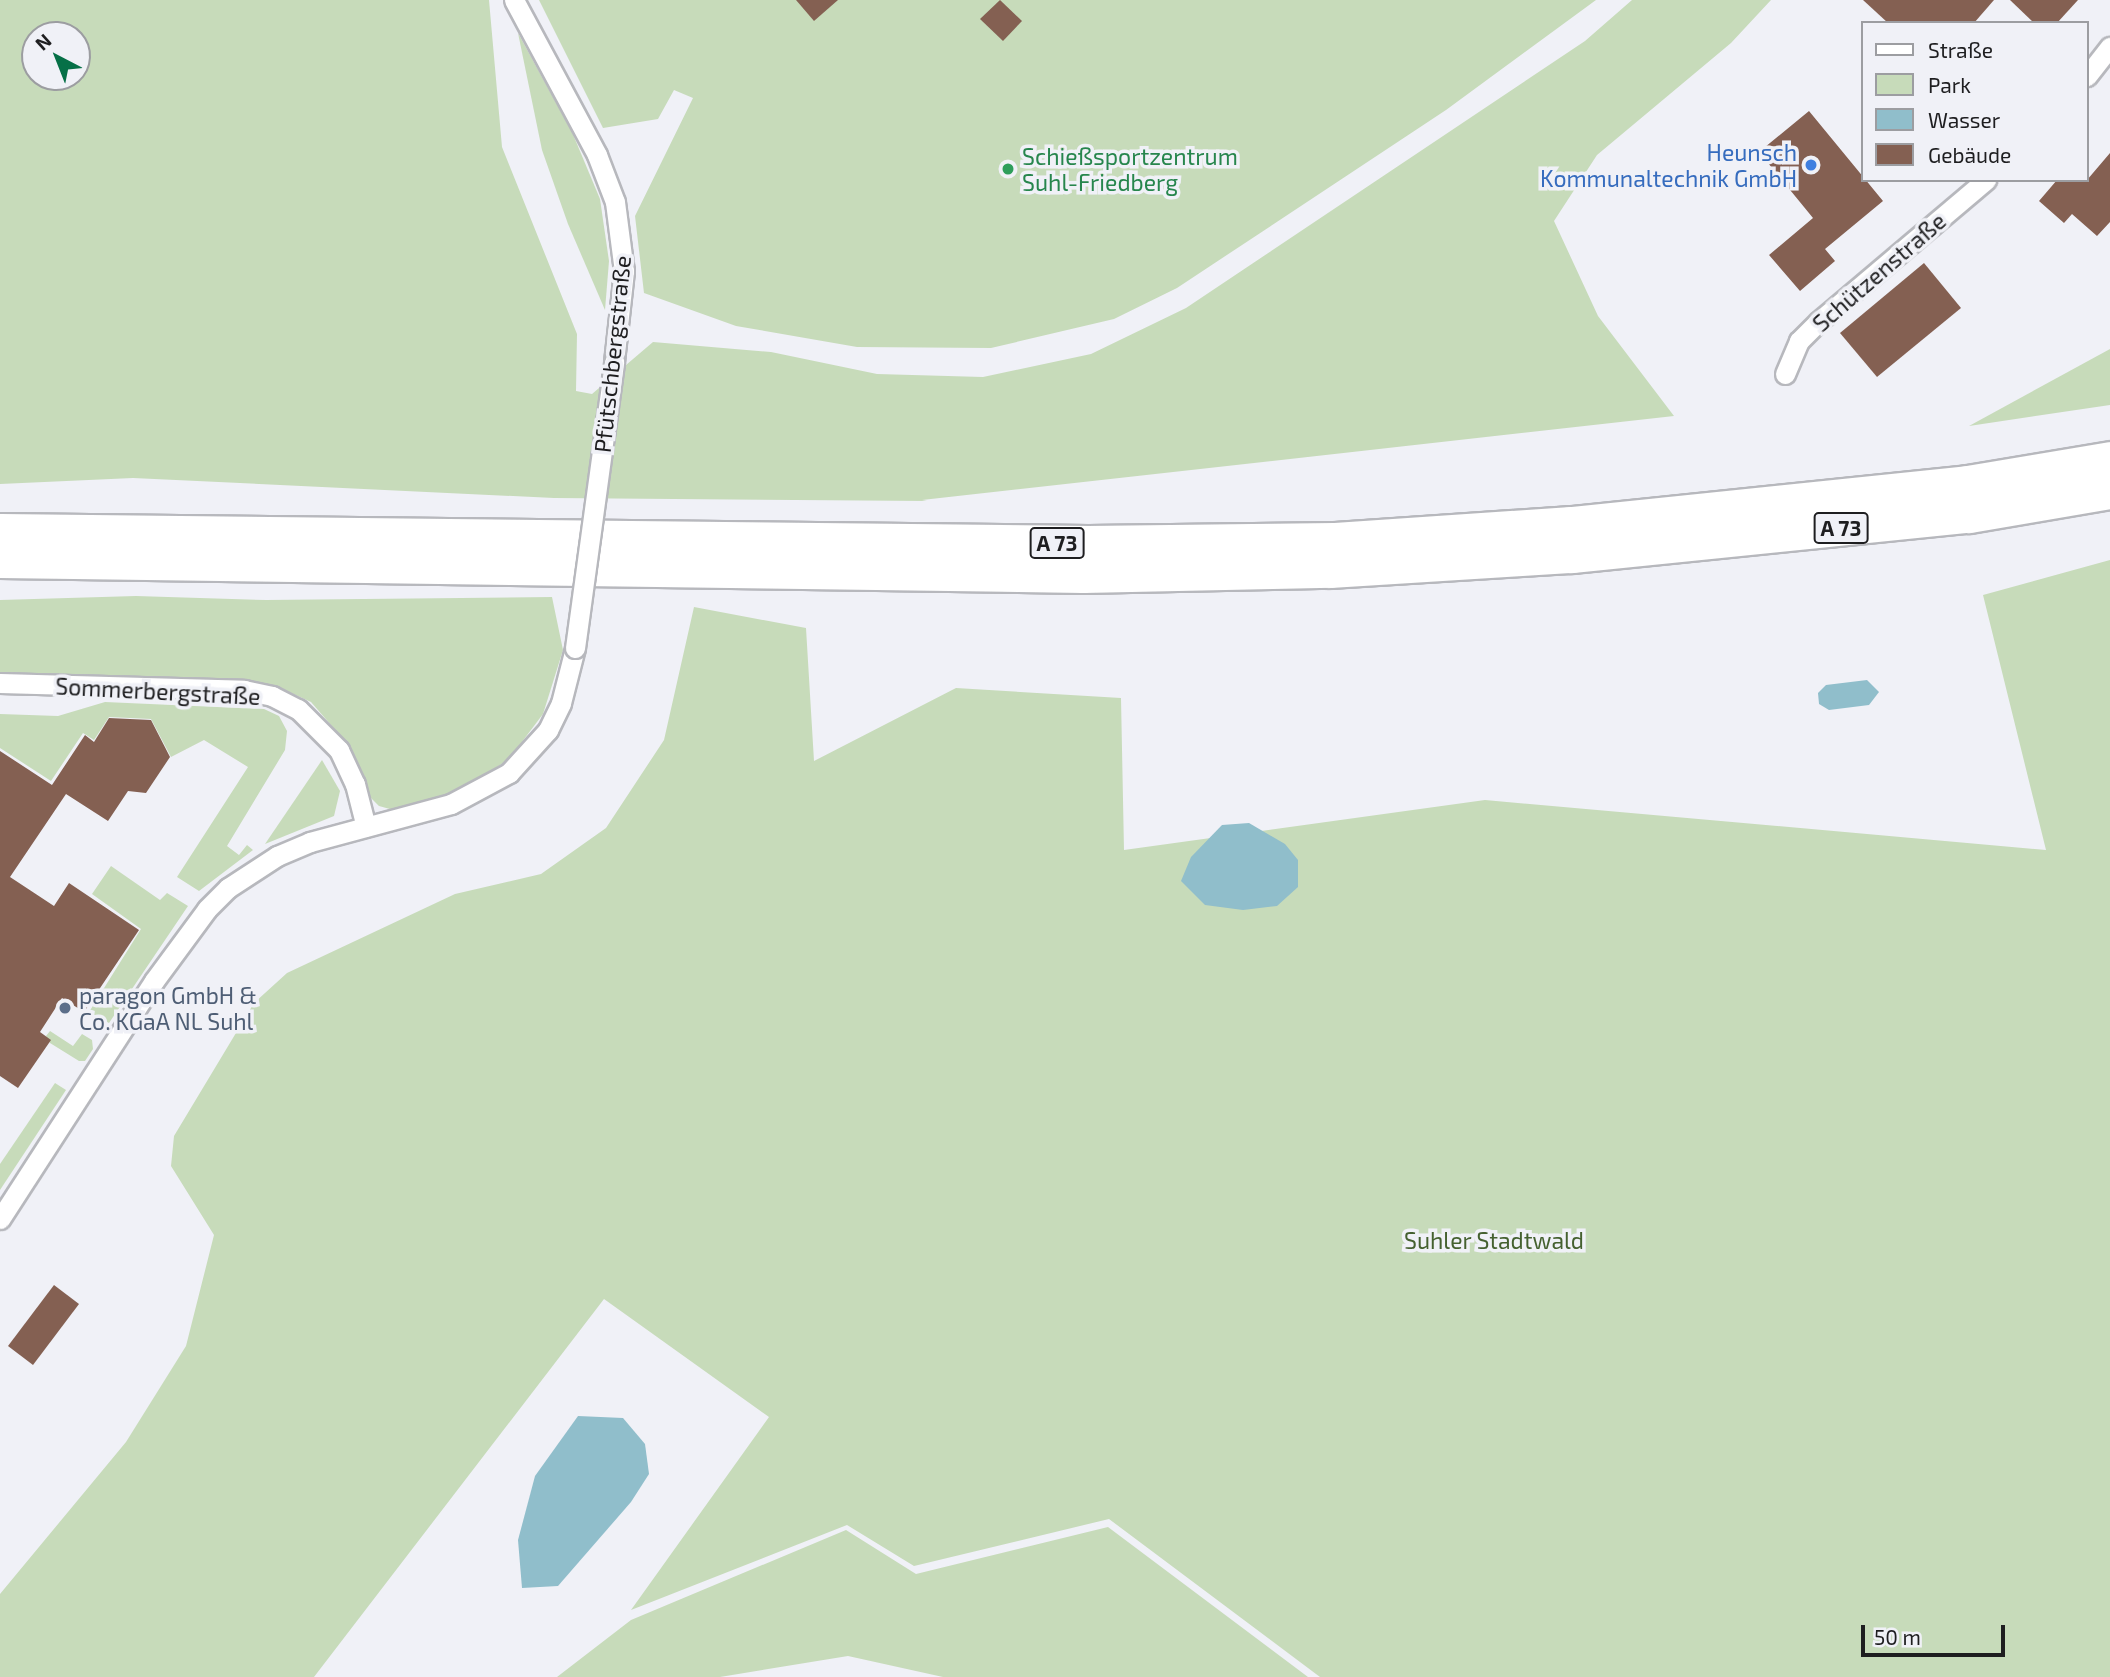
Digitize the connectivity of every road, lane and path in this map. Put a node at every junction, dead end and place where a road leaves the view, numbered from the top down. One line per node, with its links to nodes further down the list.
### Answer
1 (514, 0): 11 (street, Pfütschbergstraße, bridge)
2 (2110, 47): 3 (street)
3 (2089, 73)
4 (1984, 182): 5 (street, Schützenstraße)
5 (1785, 374)
6 (2110, 459): 8 (highway, A 73)
7 (2110, 491): 9 (highway, A 73)
8 (0, 531)
9 (0, 560)
10 (0, 683): 11 (street, Sommerbergstraße)
11 (366, 827): 12 (street)
12 (0, 1219)

